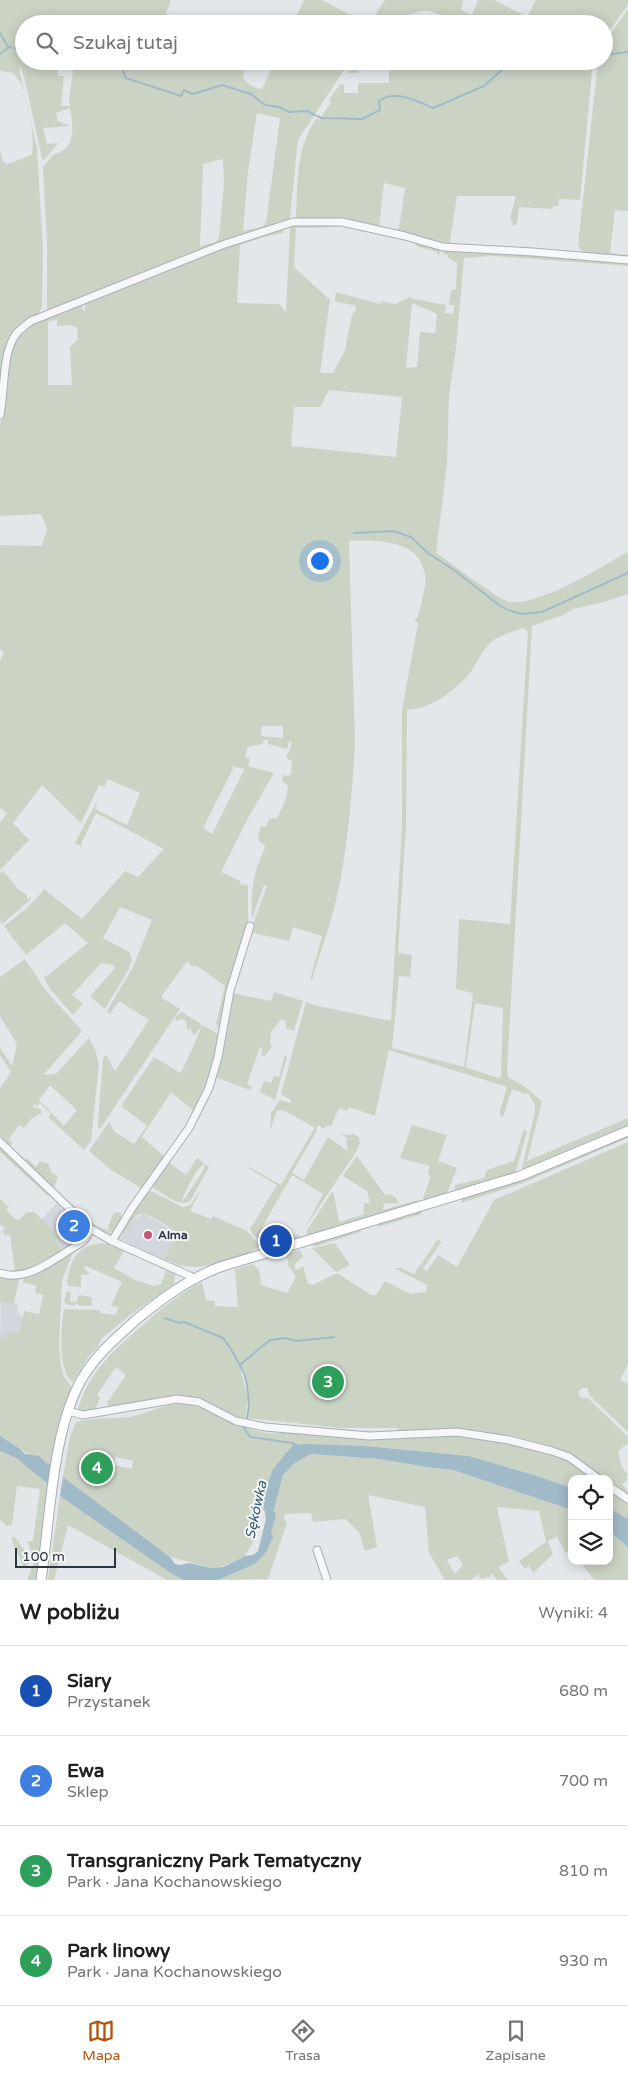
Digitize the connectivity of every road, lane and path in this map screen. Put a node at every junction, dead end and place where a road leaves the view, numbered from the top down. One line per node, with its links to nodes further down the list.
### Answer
1 (628, 260): 2 (street)
2 (0, 414)
3 (250, 926): 7 (street)
4 (628, 1131): 9 (main road)
5 (0, 1142): 6 (street)
6 (91, 1229): 7 (street); 8 (street)
7 (112, 1241): 9 (street)
8 (0, 1273)
9 (193, 1279): 10 (main road)
10 (68, 1411): 11 (street); 15 (main road)
11 (594, 1475)
12 (613, 1489): 13 (street)
13 (628, 1499)
14 (316, 1550): 16 (street)
15 (41, 1580)
16 (327, 1580)

